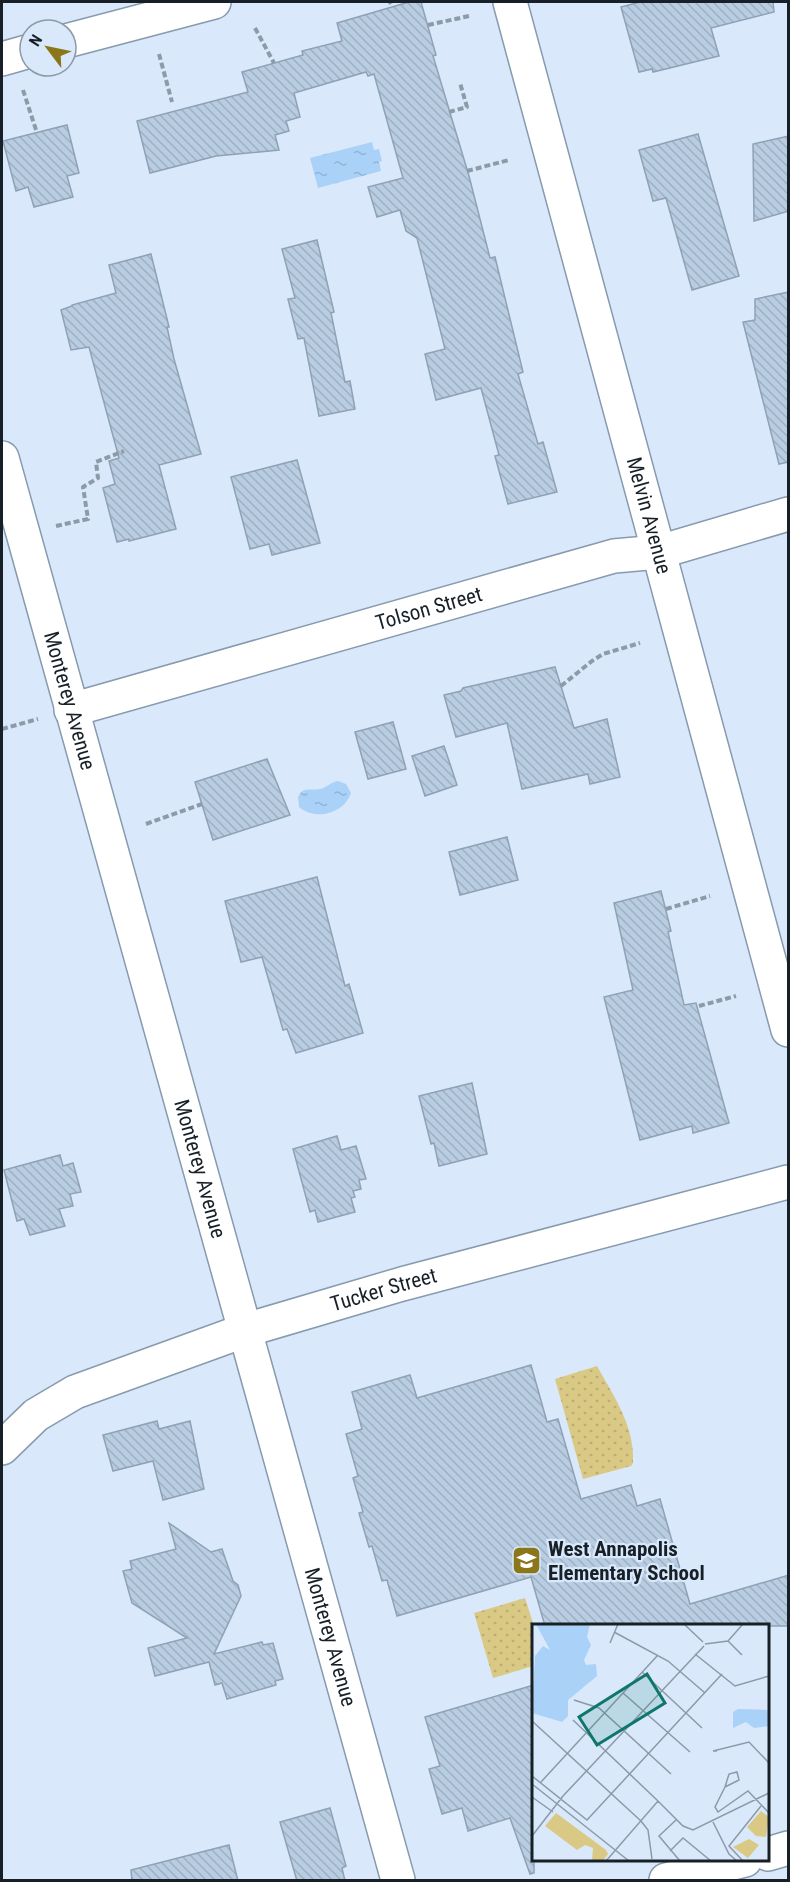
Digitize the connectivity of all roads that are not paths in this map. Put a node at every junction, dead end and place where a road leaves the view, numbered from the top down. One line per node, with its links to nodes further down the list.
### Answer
1 (214, 2): 3 (street)
2 (510, 2): 8 (street, Melvin Avenue)
3 (78, 38)
4 (18, 54): 5 (street)
5 (2, 59)
6 (2, 458): 9 (street, Monterey Avenue)
7 (789, 514): 8 (street, Tolson Street)
8 (659, 552): 9 (street, Tolson Street); 10 (street, Melvin Avenue)
9 (71, 710): 12 (street, Monterey Avenue)
10 (789, 1029)
11 (789, 1182): 12 (street, Tucker Street)
12 (246, 1330): 13 (street, Tucker Street); 17 (street, Monterey Avenue)
13 (2, 1448)
14 (789, 1848): 15 (street)
15 (769, 1854)
16 (741, 1861): 18 (street)
17 (398, 1881)
18 (666, 1881)

